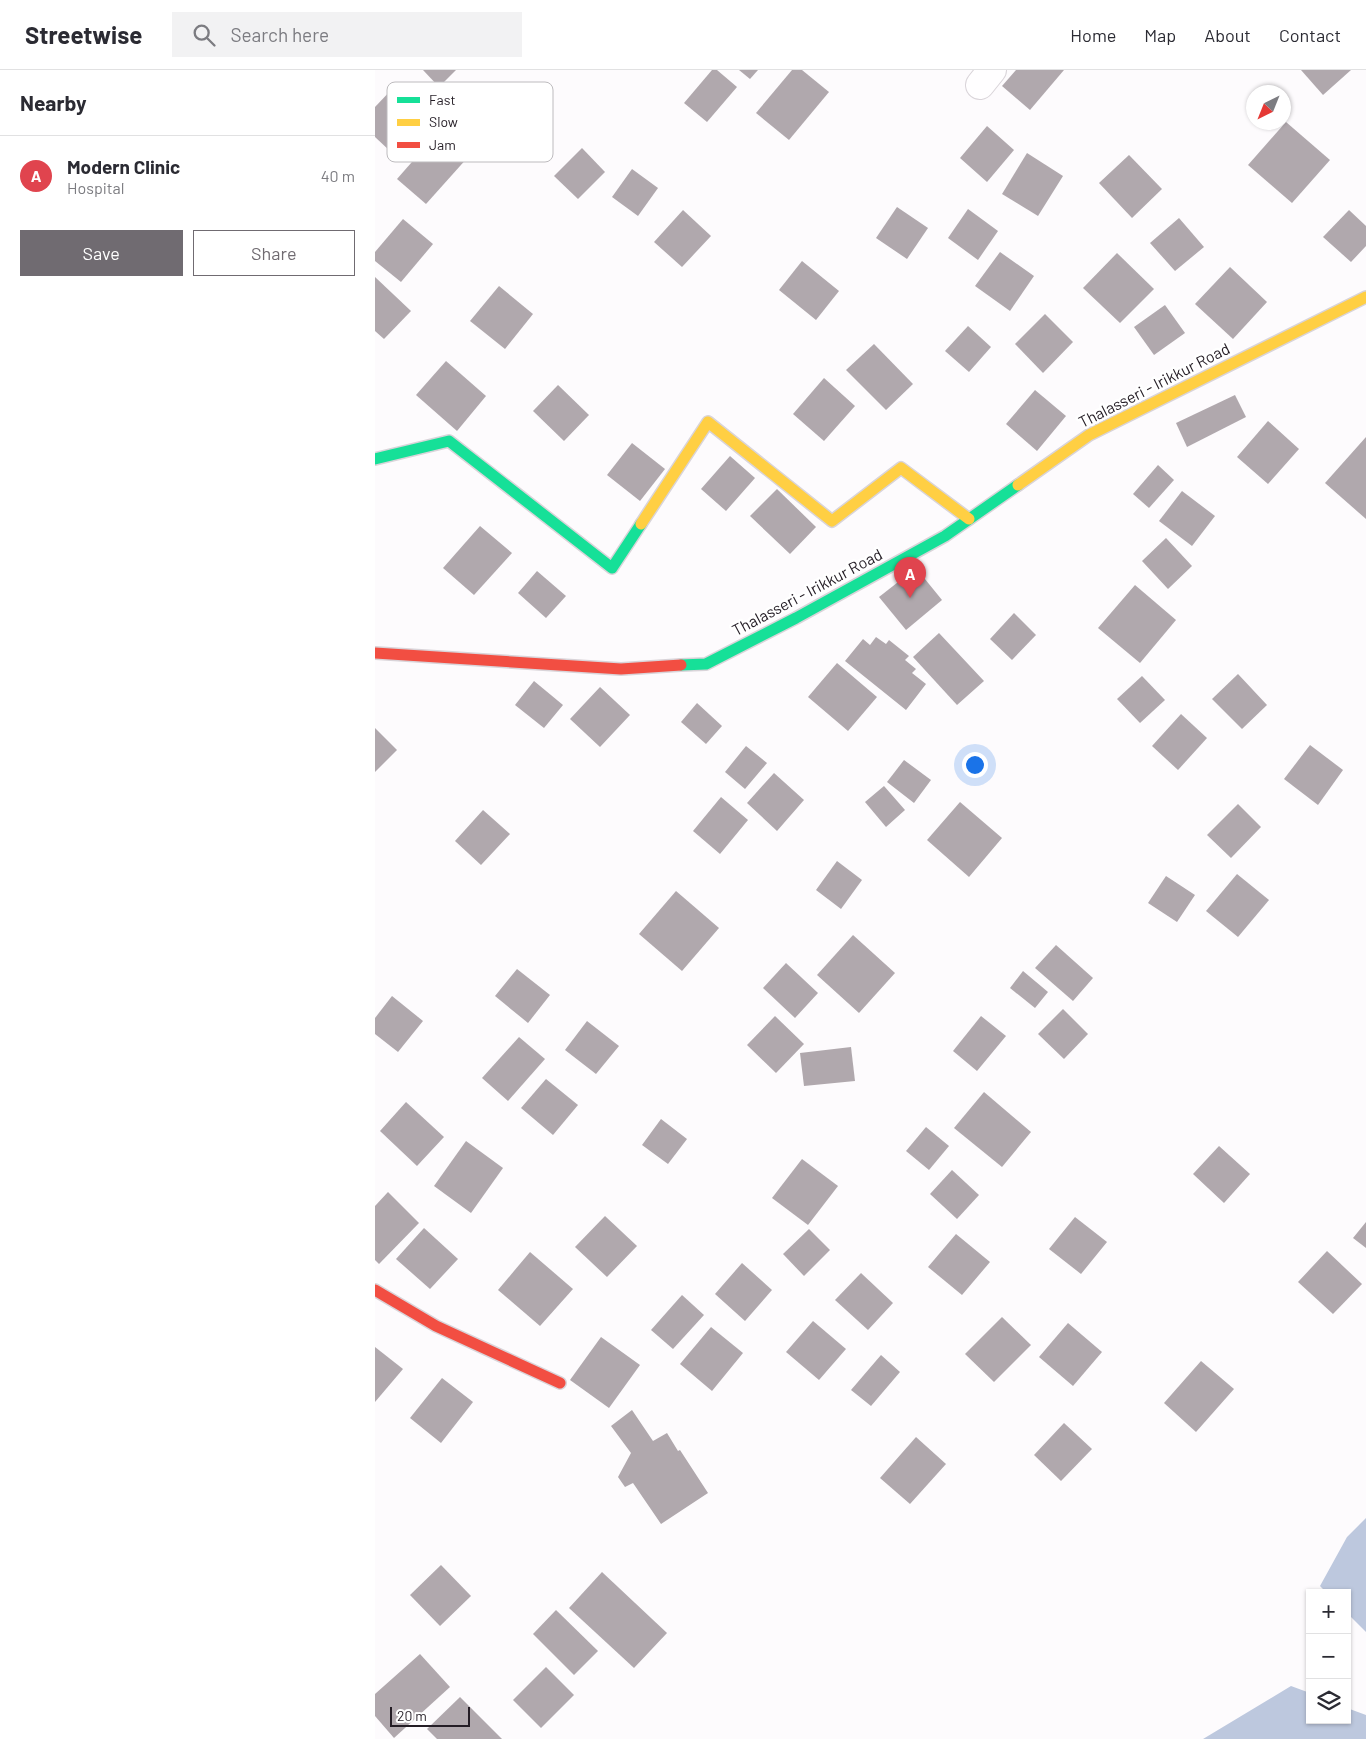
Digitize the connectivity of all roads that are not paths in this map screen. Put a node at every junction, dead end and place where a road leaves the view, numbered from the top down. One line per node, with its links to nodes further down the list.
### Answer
1 (1366, 297): 3 (main road, Thalasseri - Irikkur Road)
2 (375, 459): 3 (main road)
3 (969, 519): 4 (main road, Thalasseri - Irikkur Road)
4 (375, 653)
5 (375, 1290): 6 (main road)
6 (560, 1383)

